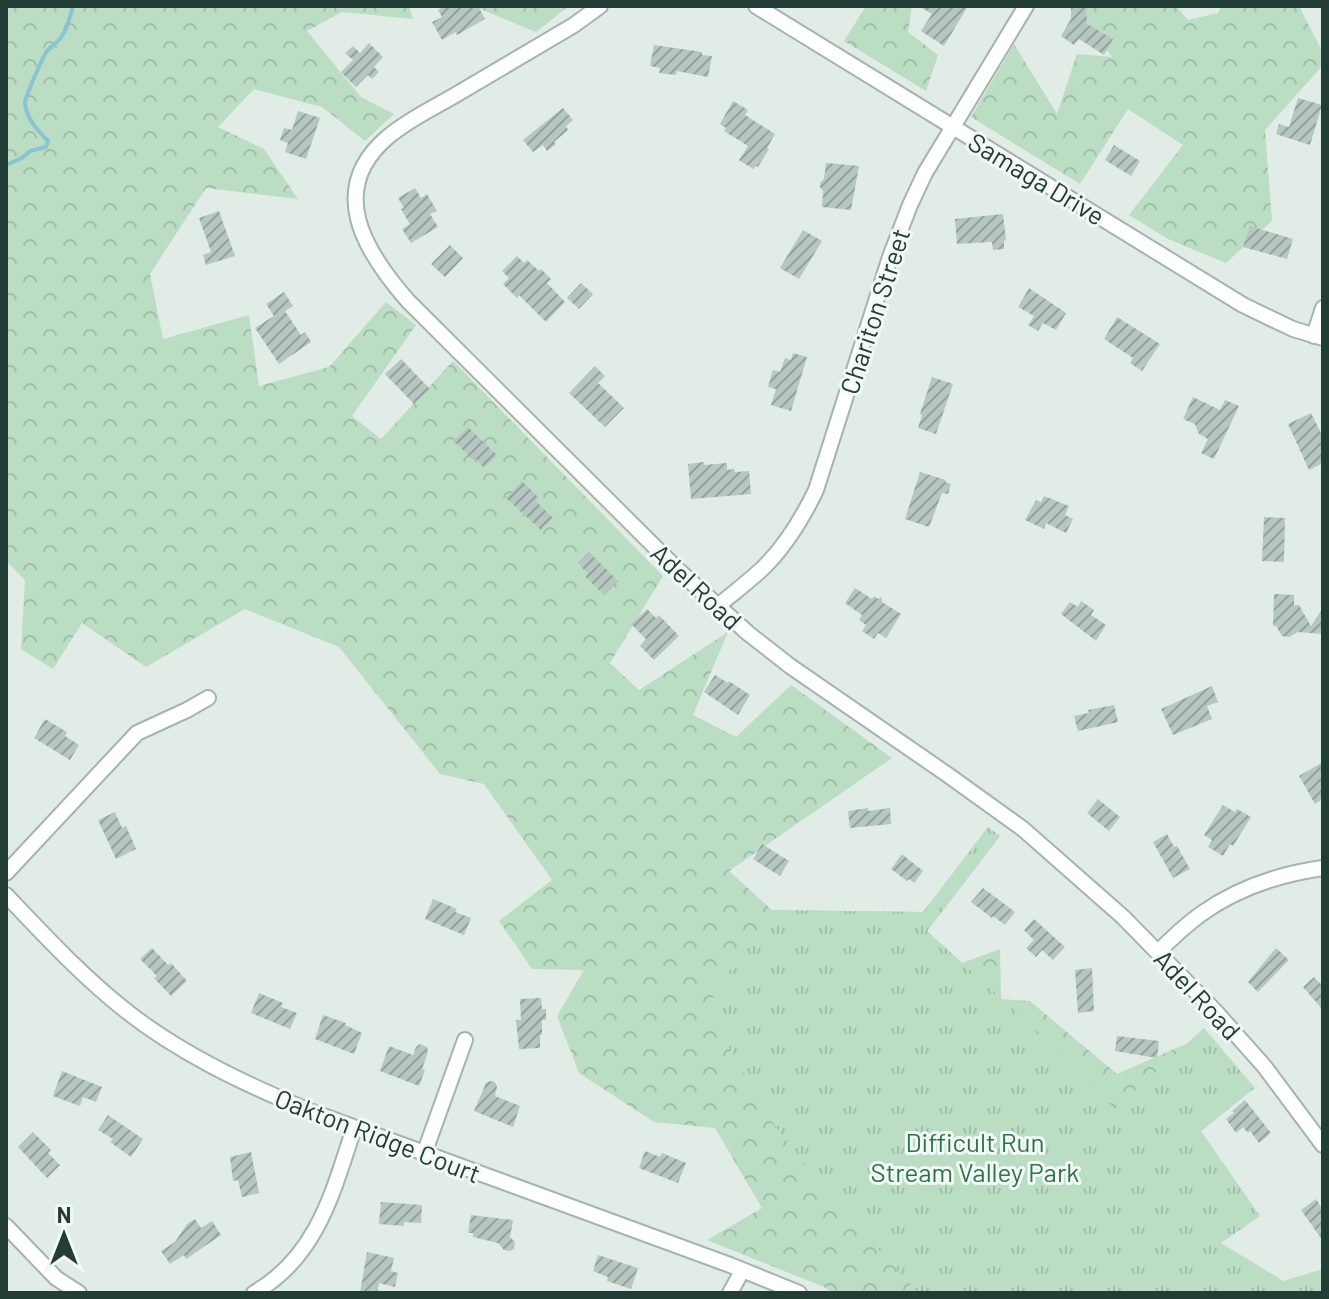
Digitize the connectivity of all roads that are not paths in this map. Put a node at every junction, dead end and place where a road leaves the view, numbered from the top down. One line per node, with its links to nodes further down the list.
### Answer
1 (600, 6): 7 (street, Adel Road)
2 (756, 6): 4 (street, Samaga Drive)
3 (1026, 6): 4 (street, Chariton Street)
4 (952, 126): 6 (street, Samaga Drive); 7 (street, Chariton Street)
5 (1323, 308): 6 (street)
6 (1318, 337)
7 (718, 606): 12 (street, Adel Road)
8 (208, 698): 10 (street)
9 (1323, 868): 12 (street)
10 (6, 873)
11 (6, 895): 14 (street, Oakton Ridge Court)
12 (1159, 951): 15 (street, Adel Road)
13 (465, 1040): 16 (street)
14 (354, 1128): 16 (street, Oakton Ridge Court); 20 (street)
15 (1323, 1145)
16 (424, 1154): 18 (street, Oakton Ridge Court)
17 (6, 1226): 19 (street)
18 (742, 1271): 21 (street); 22 (street, Oakton Ridge Court)
19 (79, 1293)
20 (254, 1293)
21 (730, 1293)
22 (799, 1293)

